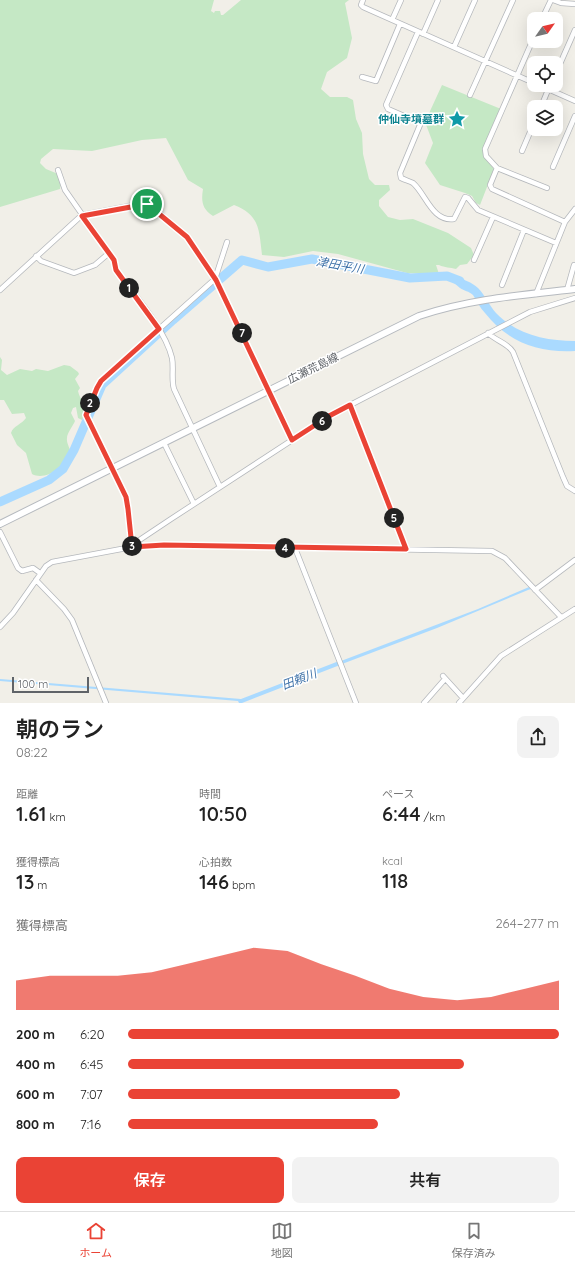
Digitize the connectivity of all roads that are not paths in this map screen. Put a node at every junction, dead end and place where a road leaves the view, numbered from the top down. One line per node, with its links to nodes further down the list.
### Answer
1 (363, 0): 9 (street)
2 (401, 0): 9 (street)
3 (438, 0): 12 (street)
4 (475, 0): 13 (street)
5 (513, 0): 16 (street)
6 (552, 0): 7 (street); 8 (street)
7 (575, 4)
8 (546, 12)
9 (392, 20): 10 (street)
10 (400, 24): 12 (street); 18 (street)
11 (575, 30): 15 (street)
12 (420, 32): 13 (street); 32 (street)
13 (454, 47): 16 (street)
14 (530, 48): 17 (street)
15 (563, 57)
16 (486, 62): 17 (street); 21 (street)
17 (517, 76): 19 (street); 27 (street)
18 (362, 77)
19 (527, 80)
20 (559, 92): 22 (street)
21 (470, 95)
22 (575, 101)
23 (575, 116): 26 (street)
24 (528, 136): 25 (street)
25 (522, 151)
26 (553, 167)
27 (497, 168): 29 (street); 33 (street)
28 (58, 170): 31 (street)
29 (548, 188)
30 (575, 209): 33 (street)
31 (82, 216): 37 (street); 38 (street); 41 (street)
32 (493, 217): 34 (street); 39 (street)
33 (565, 222): 36 (street)
34 (524, 230): 36 (street); 42 (street)
35 (227, 242): 41 (street)
36 (556, 243): 46 (street)
37 (109, 253): 38 (street); 48 (street)
38 (36, 256): 44 (street)
39 (474, 260)
40 (574, 265): 45 (street)
41 (216, 281): 48 (street); 50 (street)
42 (502, 285)
43 (575, 289): 45 (main road, 広瀬荒島線)
44 (0, 290)
45 (567, 290): 46 (main road, 広瀬荒島線)
46 (536, 294): 50 (main road, 広瀬荒島線)
47 (575, 298): 49 (street)
48 (160, 331): 52 (street); 55 (street)
49 (488, 333): 51 (street); 57 (street)
50 (269, 390): 52 (main road, 広瀬荒島線); 53 (street)
51 (350, 405): 53 (street); 63 (street)
52 (192, 428): 54 (main road, 広瀬荒島線); 56 (street)
53 (292, 440): 56 (street)
54 (164, 443): 55 (main road, 広瀬荒島線); 58 (street)
55 (112, 468): 59 (main road, 広瀬荒島線); 61 (street)
56 (220, 487): 58 (street)
57 (575, 491)
58 (194, 504): 61 (street)
59 (0, 524)
60 (0, 532): 65 (street)
61 (132, 547): 62 (street); 65 (street)
62 (295, 548): 63 (street); 73 (street)
63 (406, 549): 67 (street)
64 (575, 560): 67 (street)
65 (40, 573): 66 (street)
66 (36, 580): 70 (street); 72 (street)
67 (535, 589): 69 (street)
68 (575, 608): 69 (street)
69 (562, 617): 71 (street)
70 (0, 627)
71 (463, 698): 74 (street); 75 (street)
72 (106, 703)
73 (356, 703)
74 (424, 703)
75 (459, 703)

